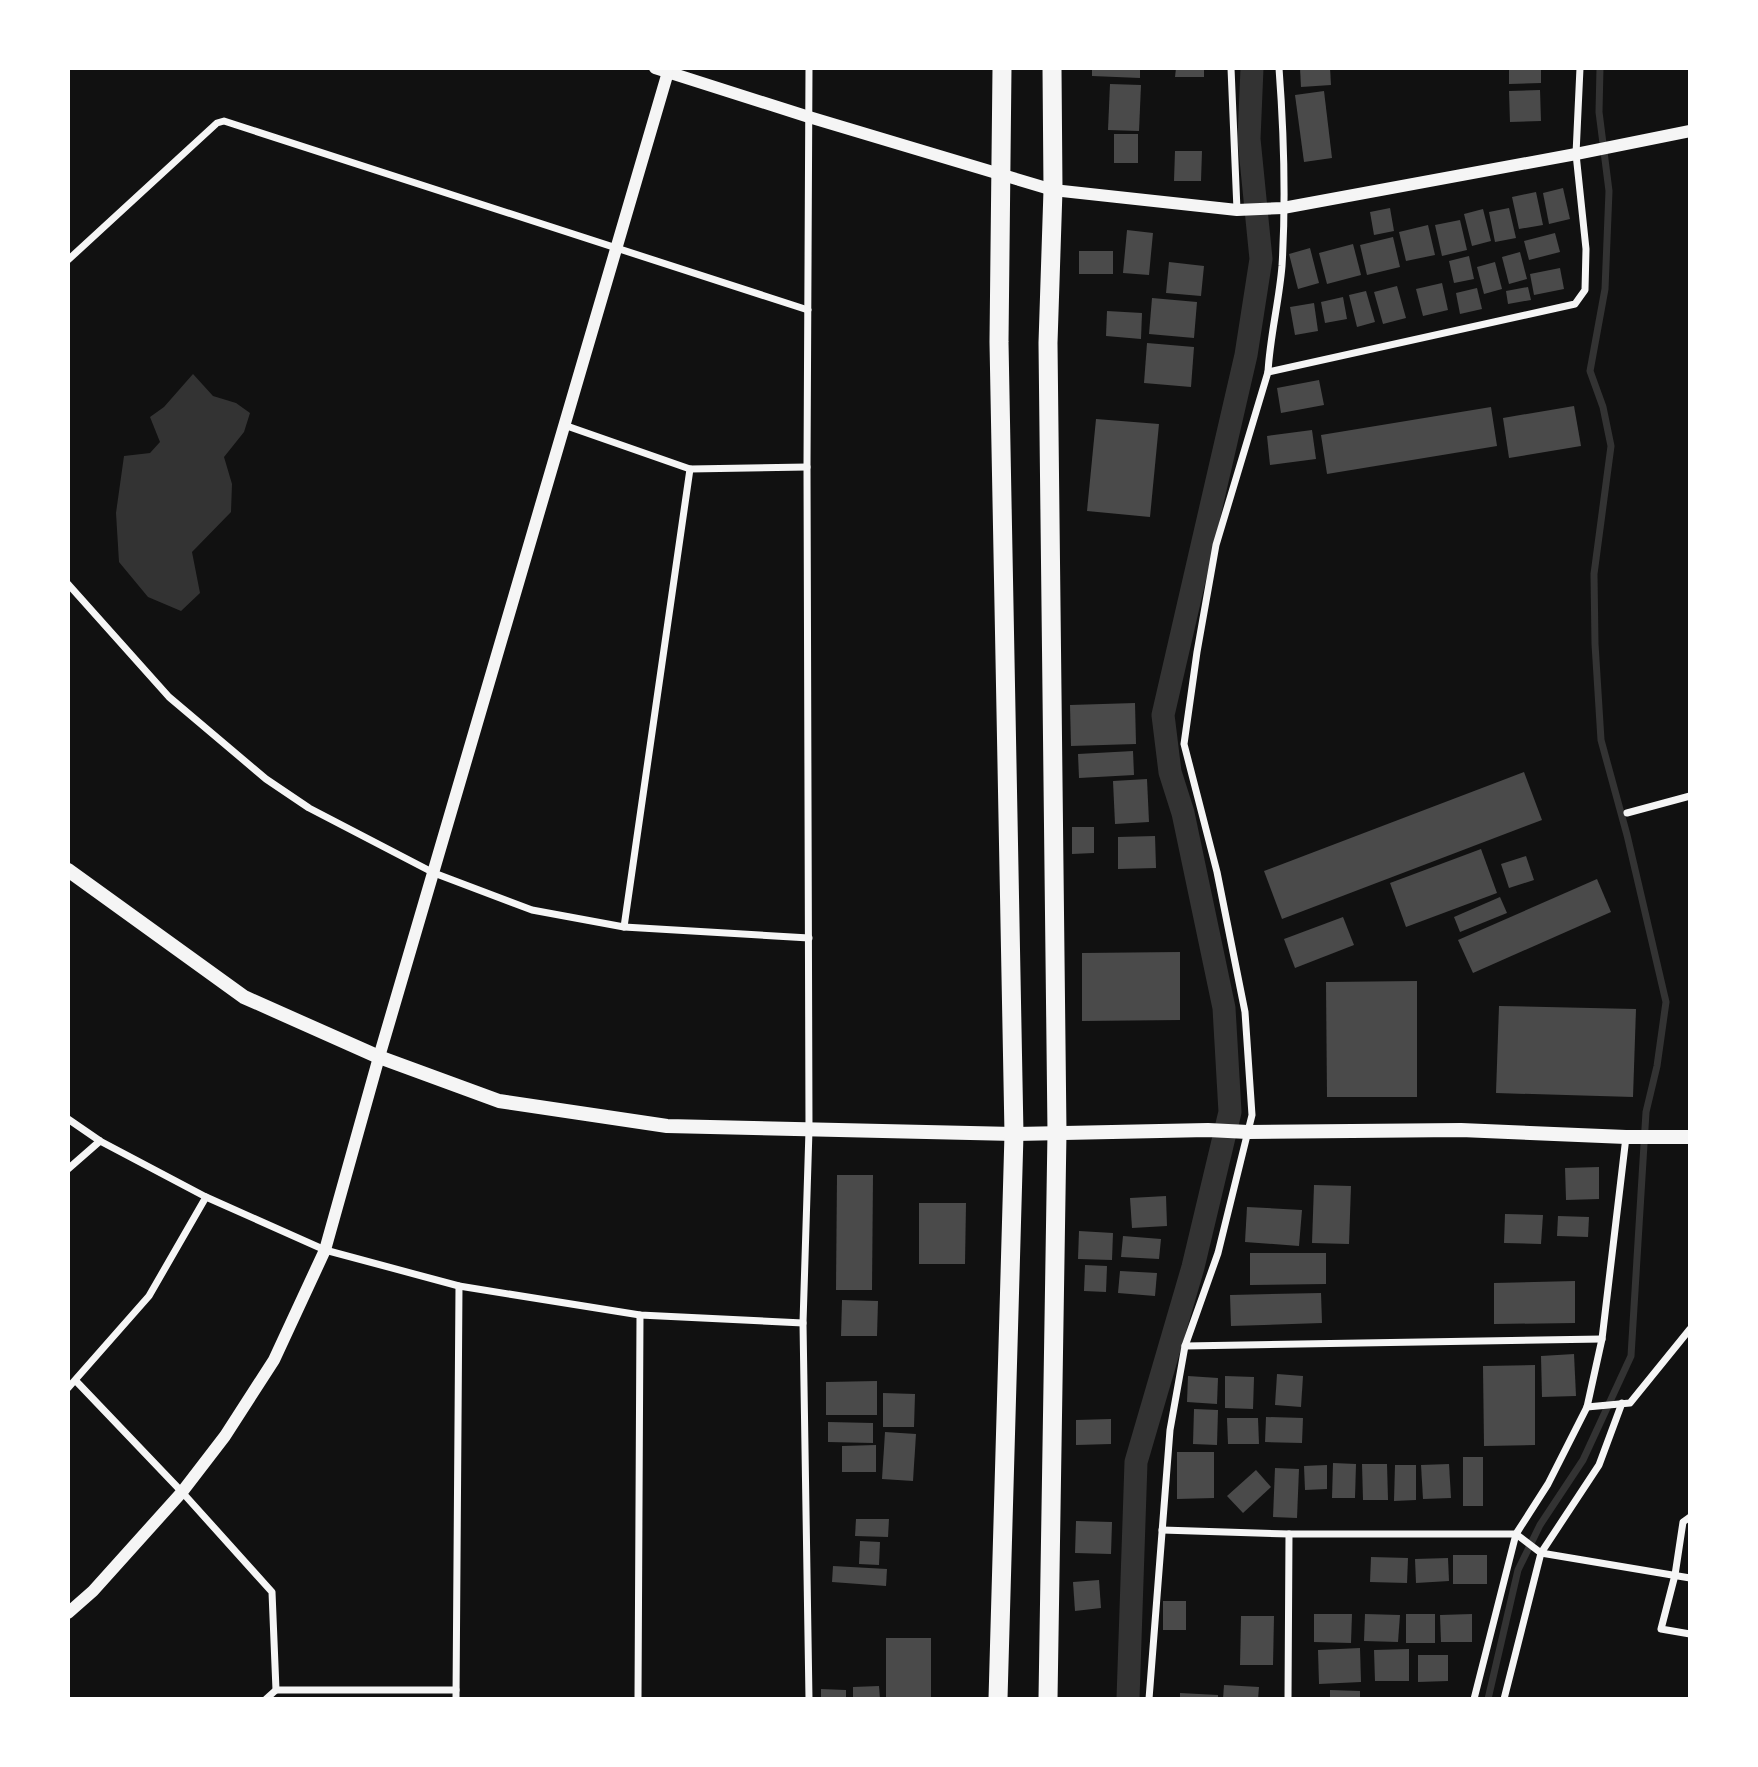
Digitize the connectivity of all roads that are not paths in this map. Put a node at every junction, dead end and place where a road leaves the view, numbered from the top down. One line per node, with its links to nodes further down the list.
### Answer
1 (809, 68): 8 (street)
2 (1002, 68): 11 (highway)
3 (1052, 68): 12 (highway)
4 (1231, 68): 13 (street)
5 (1279, 68): 14 (street)
6 (1580, 68): 10 (street)
7 (664, 70): 8 (street); 15 (street)
8 (809, 117): 11 (street); 17 (street)
9 (1690, 131): 10 (street)
10 (1583, 153): 14 (street); 18 (street)
11 (1003, 174): 12 (street); 34 (highway)
12 (1053, 190): 13 (street); 32 (highway)
13 (1241, 209): 14 (street)
14 (1278, 209): 18 (street)
15 (618, 249): 16 (street); 17 (street); 19 (street)
16 (68, 260)
17 (808, 310): 20 (street)
18 (1268, 372): 33 (street)
19 (564, 425): 21 (street); 26 (street)
20 (807, 467): 21 (street); 28 (street)
21 (690, 469): 27 (street)
22 (68, 584): 26 (street)
23 (1690, 796): 24 (street)
24 (1627, 813)
25 (68, 870): 29 (main road)
26 (434, 873): 27 (street); 29 (street)
27 (624, 927): 28 (street)
28 (809, 938): 31 (street)
29 (379, 1057): 31 (main road); 40 (street)
30 (68, 1119): 37 (street)
31 (808, 1130): 34 (main road); 43 (street)
32 (1057, 1132): 33 (main road); 34 (main road); 67 (highway)
33 (1248, 1132): 35 (main road); 46 (street)
34 (1014, 1134): 66 (highway)
35 (1627, 1137): 36 (main road); 45 (street)
36 (1690, 1137)
37 (100, 1141): 38 (street); 39 (street)
38 (68, 1169)
39 (206, 1197): 40 (street); 47 (street)
40 (325, 1250): 41 (street); 51 (street)
41 (458, 1286): 42 (street); 62 (street)
42 (640, 1315): 43 (street); 64 (street)
43 (803, 1323): 65 (street)
44 (1690, 1329): 49 (street)
45 (1602, 1339): 46 (street); 50 (street)
46 (1185, 1346): 53 (street)
47 (76, 1381): 48 (street); 51 (street)
48 (68, 1388)
49 (1621, 1403): 50 (street); 56 (street)
50 (1590, 1407): 55 (street)
51 (182, 1492): 59 (street); 61 (street)
52 (1690, 1517): 57 (street)
53 (1162, 1530): 54 (street); 68 (street)
54 (1289, 1534): 55 (street); 69 (street)
55 (1517, 1535): 56 (street); 70 (street)
56 (1540, 1552): 57 (street); 71 (street)
57 (1675, 1576): 58 (street); 60 (street)
58 (1690, 1578)
59 (68, 1614)
60 (1690, 1634)
61 (276, 1690): 62 (street); 63 (street)
62 (456, 1694)
63 (266, 1699)
64 (638, 1699)
65 (809, 1699)
66 (998, 1699)
67 (1048, 1699)
68 (1149, 1699)
69 (1288, 1699)
70 (1474, 1699)
71 (1504, 1699)

